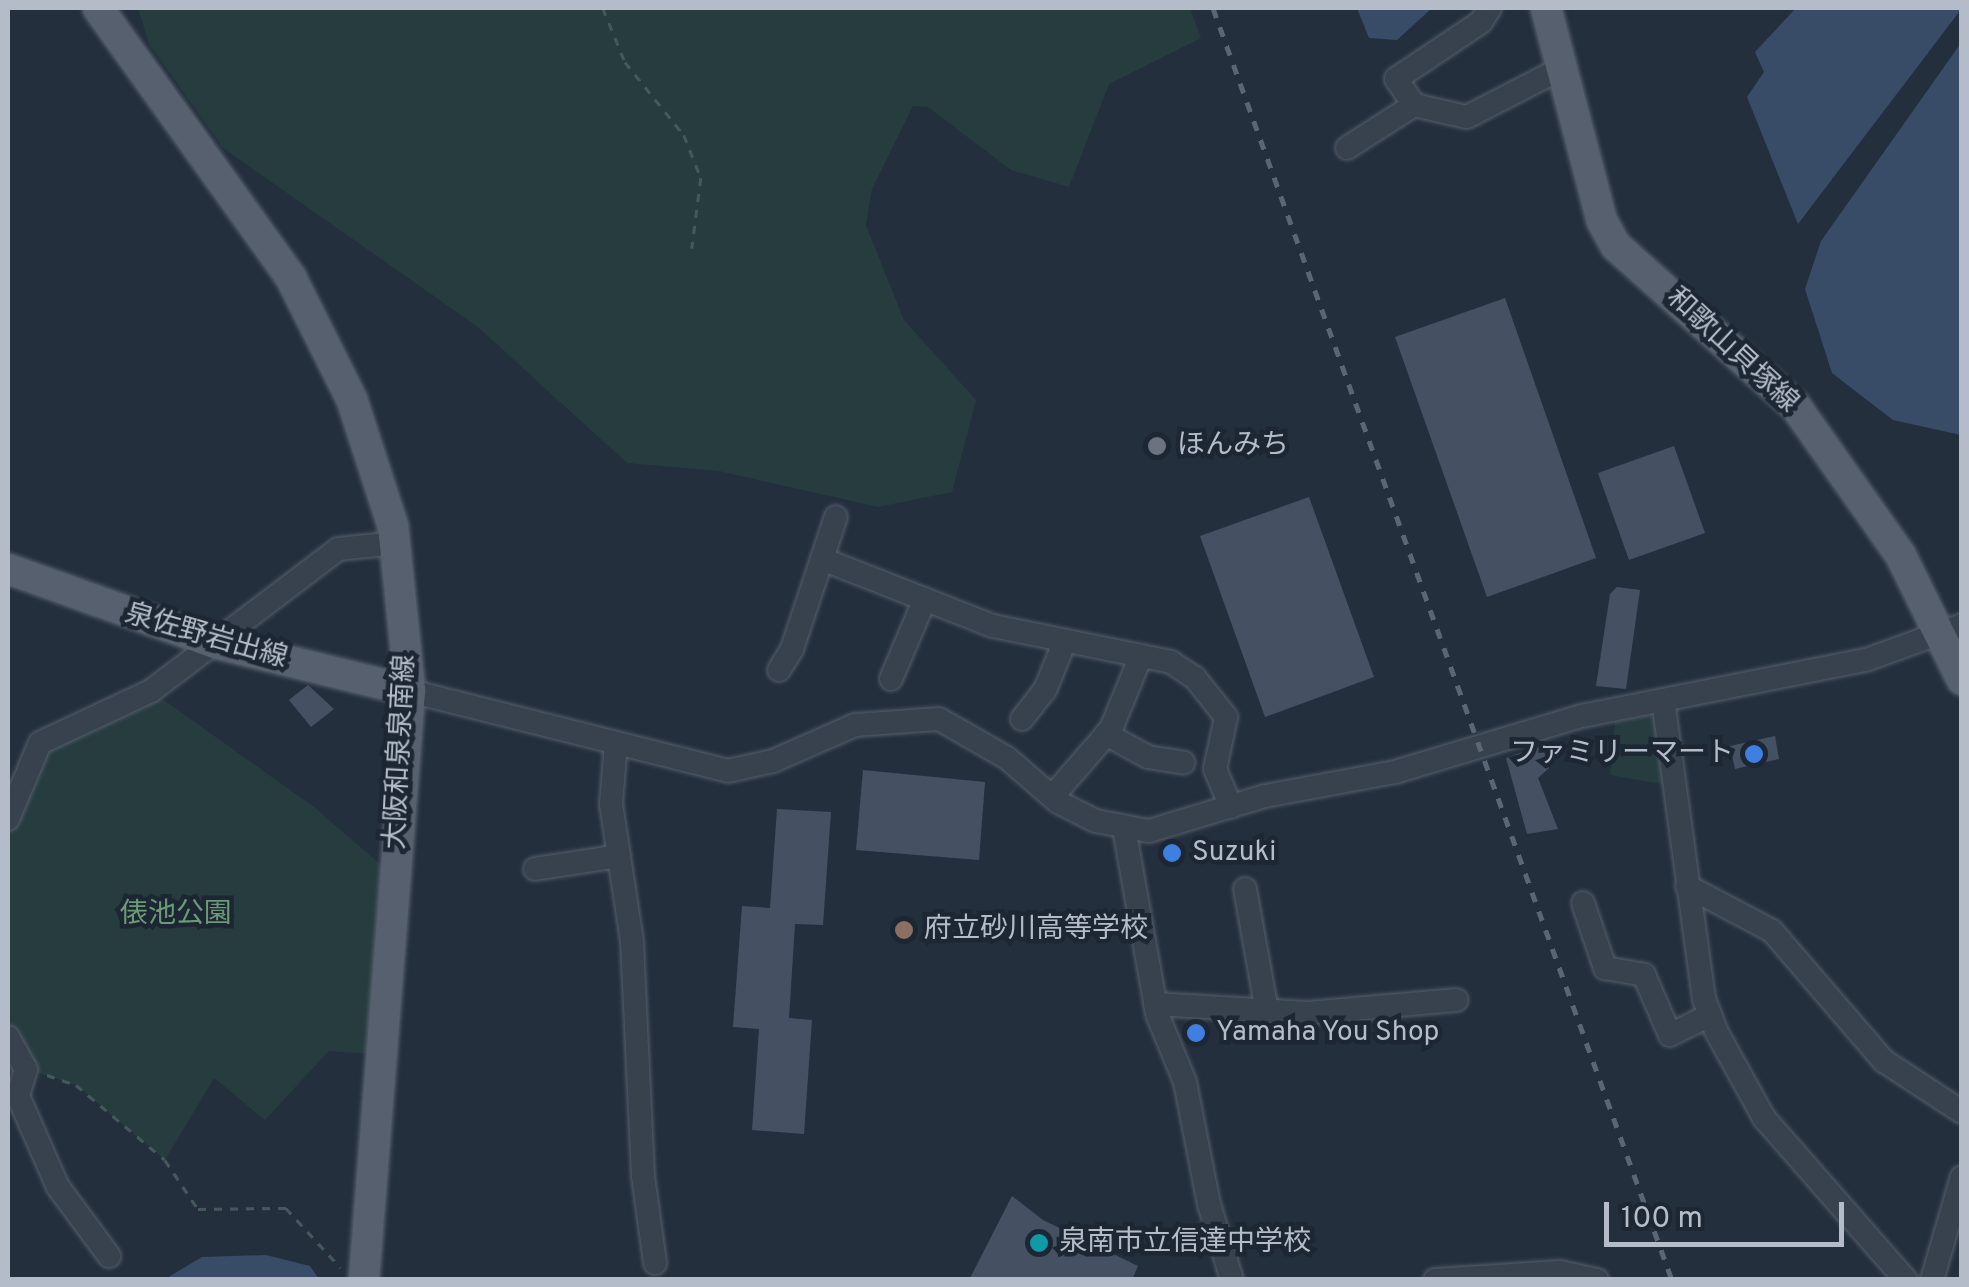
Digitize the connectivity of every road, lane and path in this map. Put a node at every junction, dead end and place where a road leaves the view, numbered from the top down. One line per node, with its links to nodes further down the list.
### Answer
1 (98, 8): 10 (main road, 大阪和泉泉南線)
2 (603, 8): 8 (path)
3 (1490, 8): 6 (street)
4 (1546, 8): 5 (main road, 和歌山貝塚線)
5 (1562, 68): 6 (street); 14 (main road, 和歌山貝塚線)
6 (1414, 106): 7 (street)
7 (1346, 148)
8 (692, 248)
9 (836, 517): 11 (street)
10 (396, 543): 16 (street); 21 (main road, 大阪和泉泉南線)
11 (822, 560): 13 (street); 18 (street)
12 (8, 568): 16 (main road, 泉佐野岩出線)
13 (925, 599): 15 (street); 19 (street)
14 (1954, 626): 20 (main road, 和歌山貝塚線); 22 (street)
15 (1064, 640): 17 (street); 23 (street)
16 (215, 644): 21 (main road, 泉佐野岩出線); 29 (street)
17 (1141, 656): 24 (street); 28 (street)
18 (779, 670)
19 (891, 680)
20 (1962, 680)
21 (410, 691): 25 (street); 46 (main road, 大阪和泉泉南線)
22 (1663, 700): 28 (street); 33 (street)
23 (1022, 718)
24 (1106, 734): 26 (street); 27 (street)
25 (616, 743): 27 (street); 31 (street)
26 (1184, 763)
27 (1052, 796): 30 (street)
28 (1231, 806): 30 (street)
29 (8, 819)
30 (1124, 828): 37 (street)
31 (619, 856): 32 (street); 45 (street)
32 (535, 869)
33 (1687, 886): 39 (street); 42 (street)
34 (1245, 889): 38 (street)
35 (1583, 903): 39 (street)
36 (1456, 1000): 38 (street)
37 (1155, 1004): 38 (street); 47 (street)
38 (1267, 1011)
39 (1710, 1016): 50 (street)
40 (8, 1037): 41 (street)
41 (26, 1068): 44 (street); 46 (path)
42 (1962, 1112)
43 (1962, 1177): 51 (street)
44 (109, 1256)
45 (656, 1263)
46 (355, 1275)
47 (1232, 1280)
48 (1435, 1280): 49 (street)
49 (1598, 1280)
50 (1906, 1280)
51 (1932, 1280)

